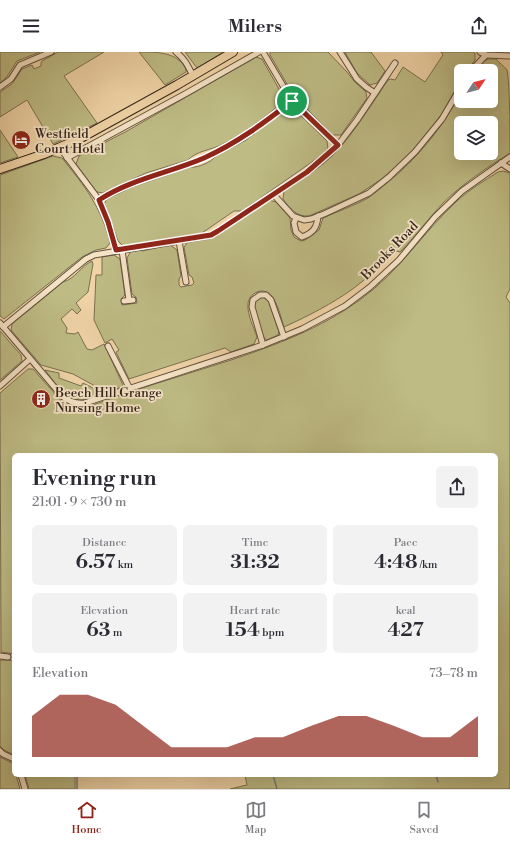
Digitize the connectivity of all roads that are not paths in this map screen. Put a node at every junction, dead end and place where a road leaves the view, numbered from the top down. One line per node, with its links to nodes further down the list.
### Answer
1 (50, 52): 13 (street)
2 (176, 52): 12 (street)
3 (234, 52): 12 (main road)
4 (259, 52): 20 (street)
5 (263, 52): 16 (street)
6 (340, 52): 14 (street)
7 (480, 52): 8 (street)
8 (486, 54): 9 (street); 11 (street)
9 (510, 56)
10 (395, 63): 14 (street)
11 (477, 64)
12 (193, 76): 18 (main road)
13 (0, 87)
14 (375, 93): 17 (street)
15 (454, 99): 26 (street)
16 (292, 101): 17 (street); 25 (street)
17 (338, 145): 24 (street)
18 (60, 148): 20 (street); 22 (main road)
19 (510, 157): 21 (street, Brooks Road)
20 (67, 158): 25 (street)
21 (501, 163): 23 (street); 33 (street, Brooks Road)
22 (0, 169)
23 (510, 169)
24 (273, 194): 27 (street); 28 (street)
25 (99, 200): 29 (street)
26 (318, 216): 27 (street); 27 (street)
27 (296, 218)
28 (179, 241): 29 (street); 30 (street)
29 (119, 250): 31 (street); 32 (street)
30 (186, 282)
31 (129, 300)
32 (1, 325): 36 (street, Brooks Road)
33 (284, 337): 34 (street, Brooks Road); 34 (street)
34 (263, 345): 38 (street, Brooks Road)
35 (108, 346): 38 (street)
36 (30, 359): 37 (street); 38 (street, Brooks Road)
37 (0, 386)
38 (130, 389)
39 (0, 656): 40 (street)
40 (8, 657)
41 (0, 751): 42 (street)
42 (12, 758)
43 (22, 777): 44 (street)
44 (25, 789)

